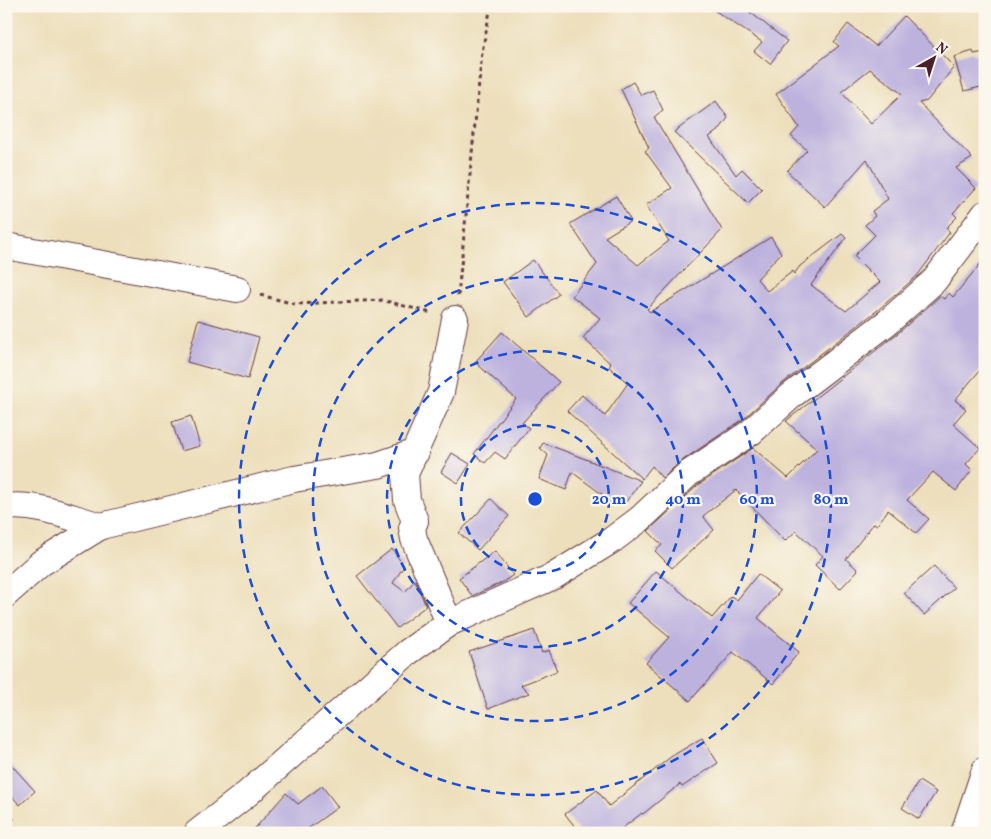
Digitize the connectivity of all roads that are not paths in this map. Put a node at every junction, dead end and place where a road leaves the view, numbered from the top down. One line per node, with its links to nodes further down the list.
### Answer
1 (985, 214): 9 (street)
2 (6, 246): 3 (street)
3 (237, 289)
4 (456, 319): 5 (street)
5 (416, 452): 7 (street); 9 (street)
6 (6, 507): 7 (street)
7 (101, 526): 8 (street)
8 (6, 594)
9 (449, 623): 11 (street)
10 (985, 770): 12 (street)
11 (197, 833)
12 (964, 833)

